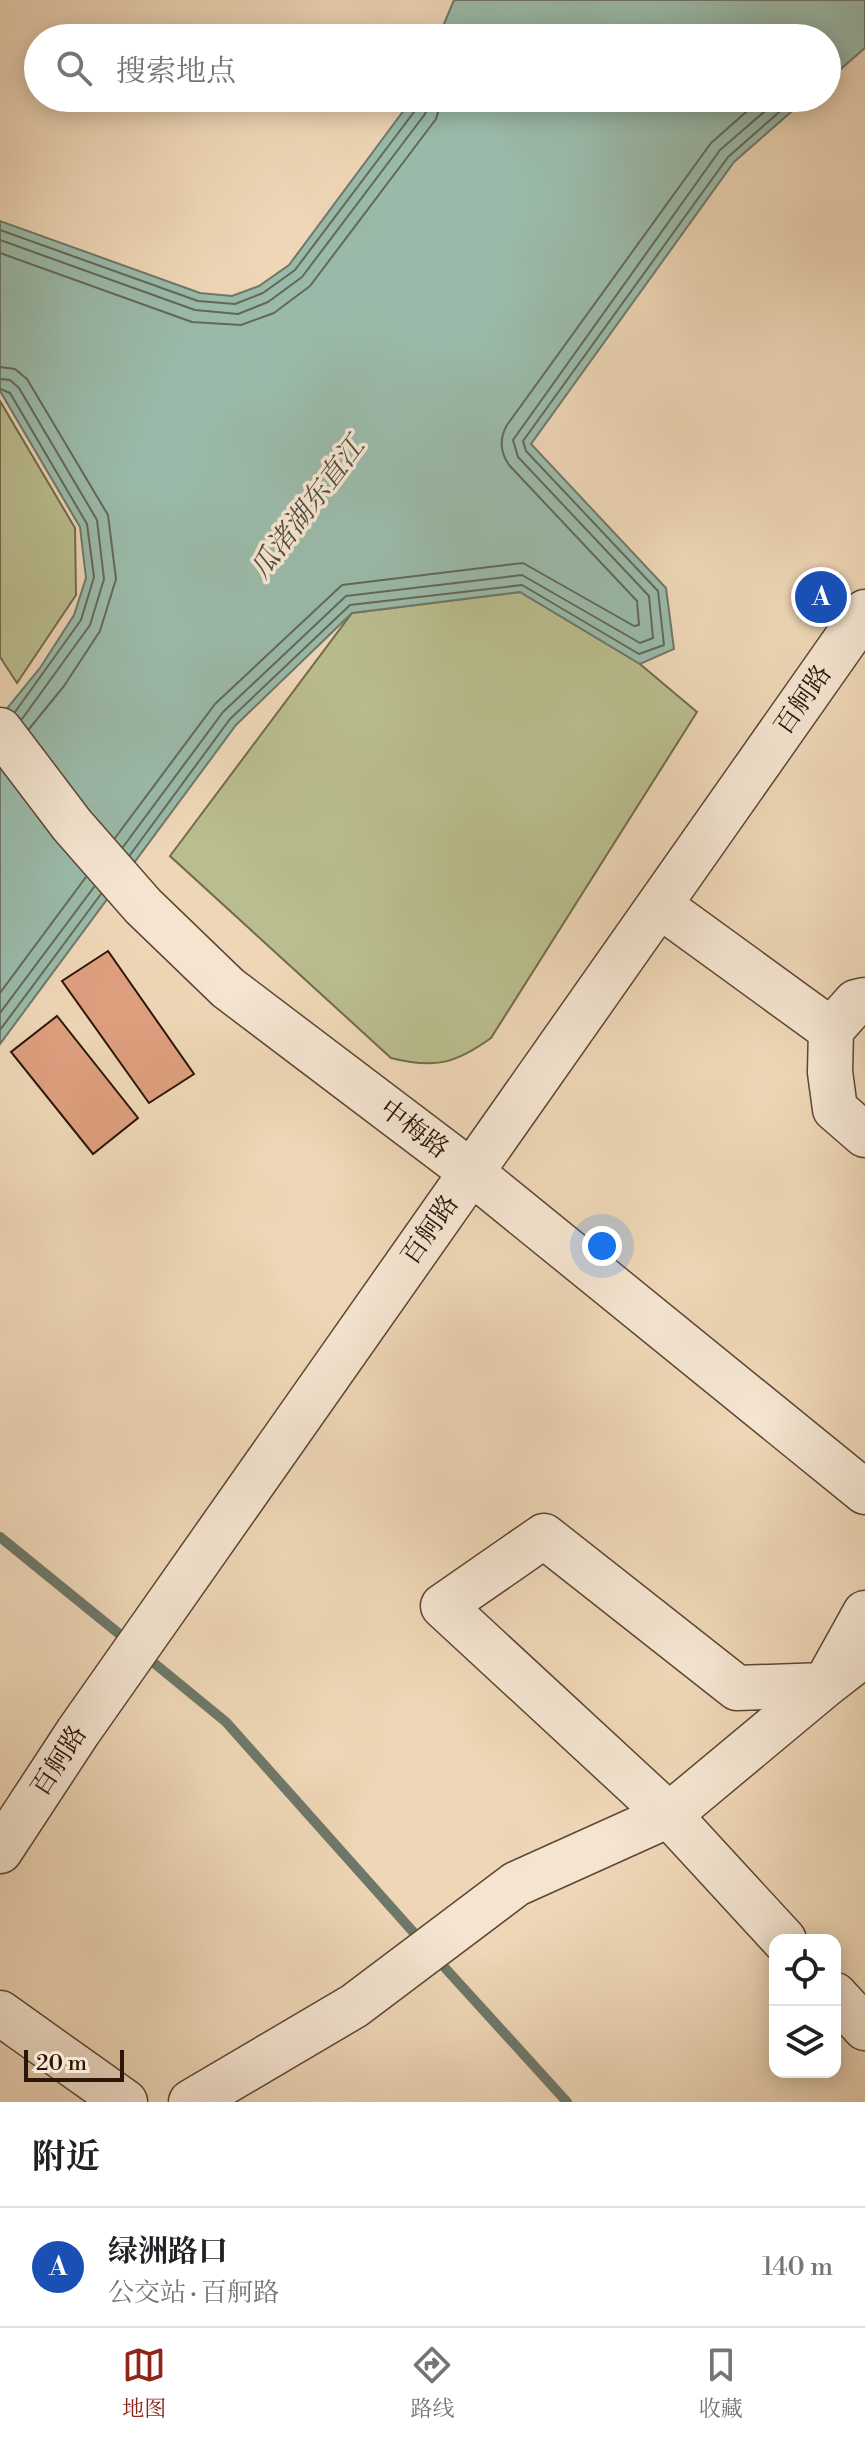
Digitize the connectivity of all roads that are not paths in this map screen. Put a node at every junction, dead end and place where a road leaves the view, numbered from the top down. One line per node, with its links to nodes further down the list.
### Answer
1 (865, 612): 3 (street, 百舸路)
2 (0, 730): 7 (street, 中梅路)
3 (659, 905): 5 (street); 7 (street, 百舸路)
4 (865, 1000): 5 (street)
5 (831, 1030): 6 (street)
6 (865, 1135)
7 (471, 1172): 8 (street, 中梅路); 13 (street, 百舸路)
8 (865, 1492)
9 (865, 1613): 11 (street)
10 (865, 1654): 11 (street)
11 (825, 1685): 12 (street); 12 (street)
12 (669, 1815): 14 (street); 19 (street)
13 (0, 1851)
14 (778, 1934)
15 (841, 2002): 17 (street)
16 (0, 2013): 18 (street)
17 (865, 2028)
18 (125, 2102)
19 (191, 2102)

